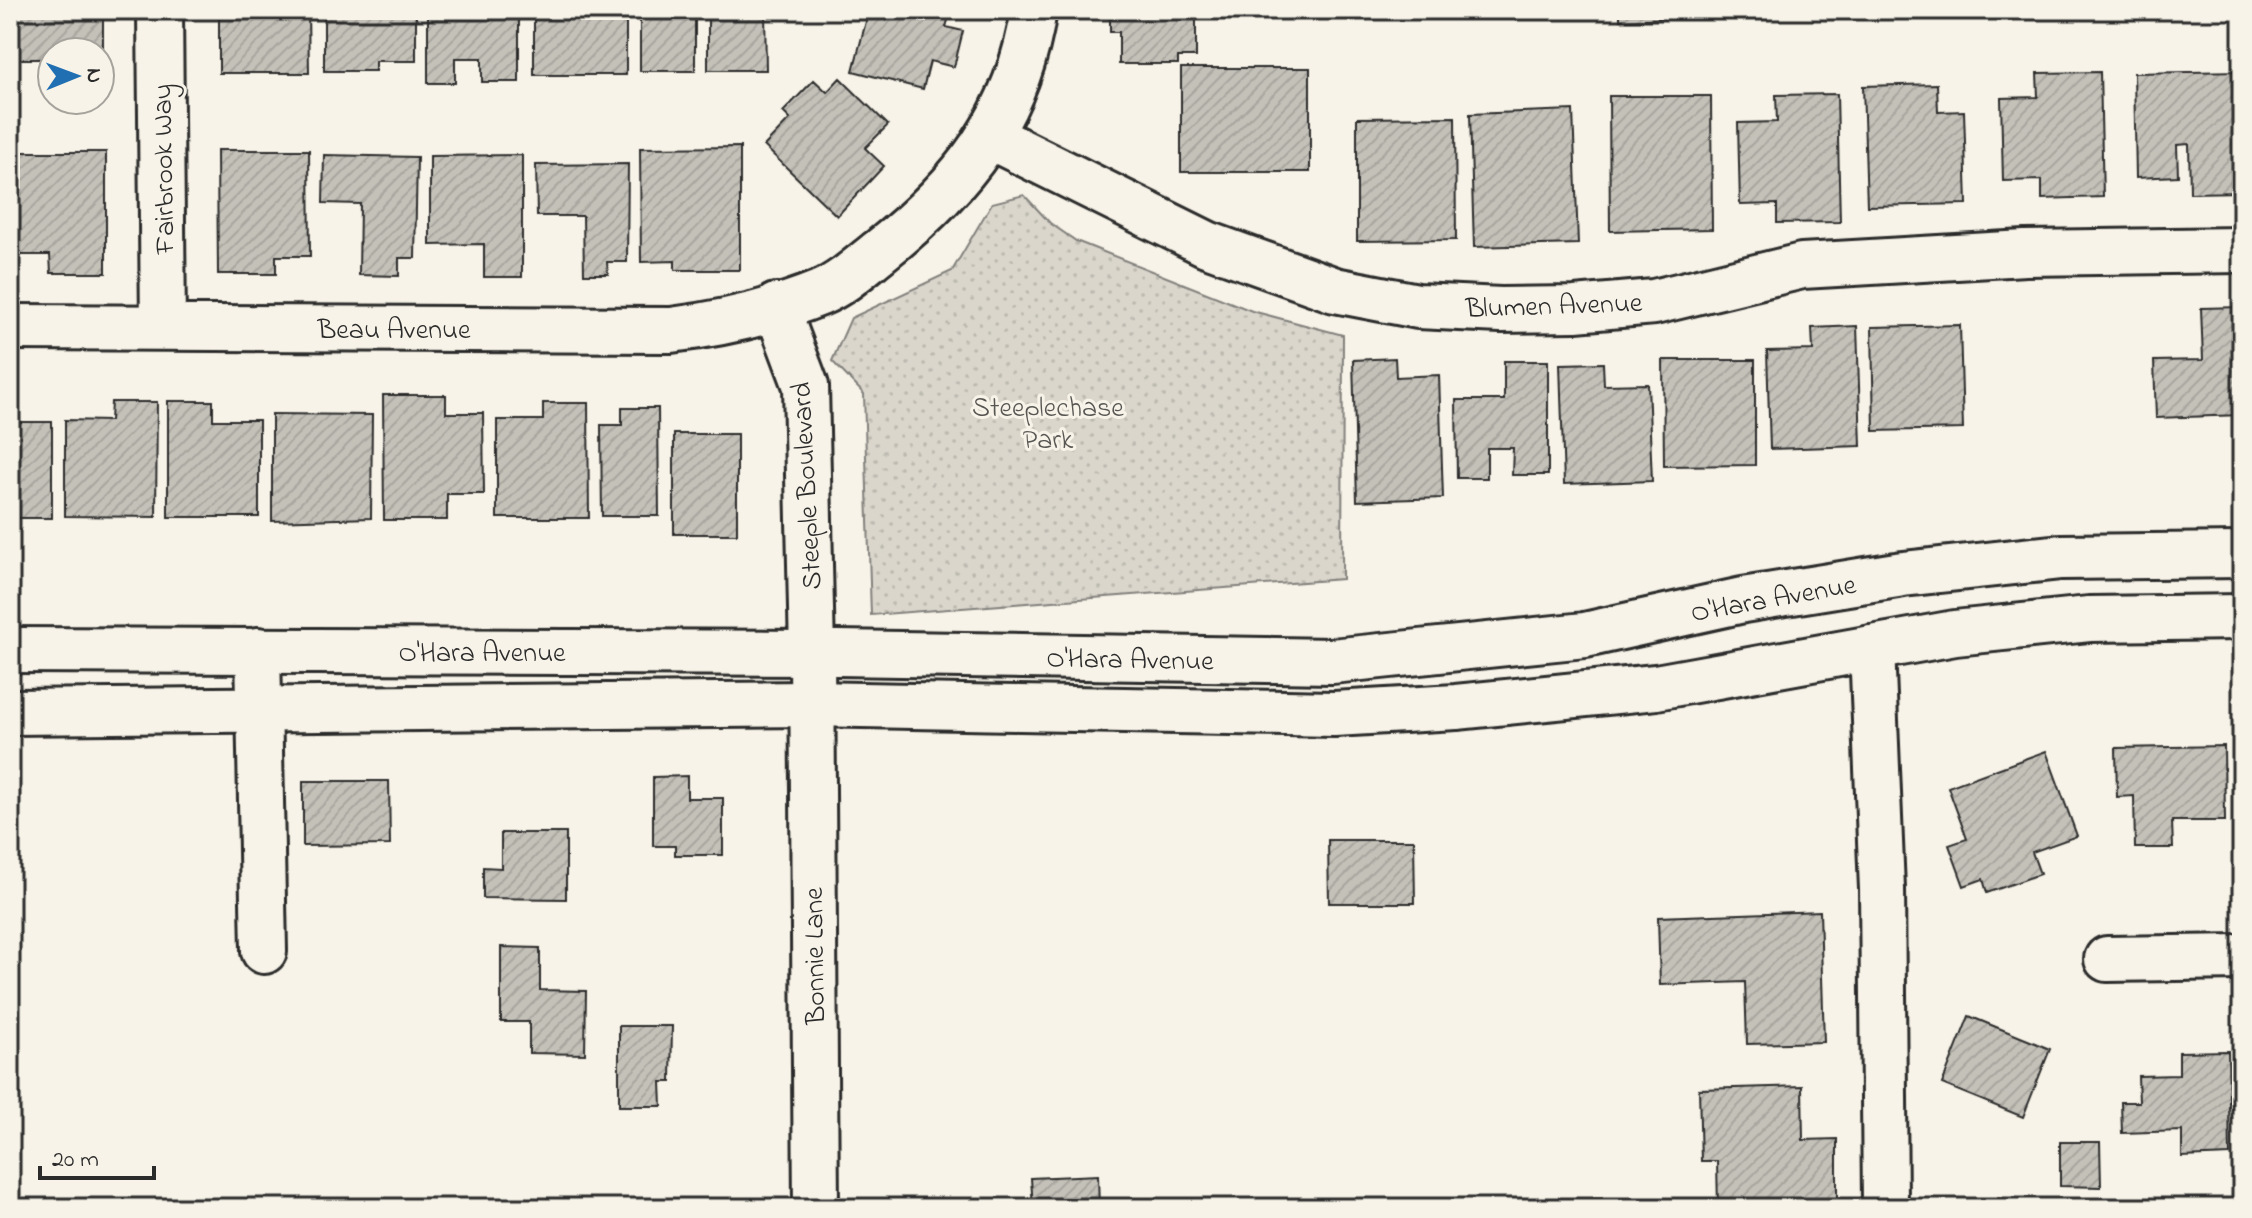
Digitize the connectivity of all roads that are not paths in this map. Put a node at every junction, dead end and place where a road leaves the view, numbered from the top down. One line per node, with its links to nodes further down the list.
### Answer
1 (160, 10): 7 (main road, Fairbrook Way)
2 (1034, 10): 3 (main road)
3 (991, 137): 4 (main road, Blumen Avenue); 5 (main road)
4 (2242, 250)
5 (776, 306): 7 (main road, Beau Avenue); 13 (main road, Steeple Boulevard)
6 (10, 327): 7 (main road, Beau Avenue)
7 (163, 327)
8 (2242, 555): 13 (main road, O'Hara Avenue)
9 (2242, 617): 10 (main road, O'Hara Avenue)
10 (1872, 648): 14 (main road, O'Hara Avenue); 21 (main road)
11 (10, 650): 12 (main road, O'Hara Avenue)
12 (258, 650): 13 (main road, O'Hara Avenue); 15 (main road)
13 (812, 653): 14 (main road, Steeple Boulevard)
14 (811, 704): 15 (main road, O'Hara Avenue); 20 (main road, Bonnie Lane)
15 (259, 709): 16 (main road, O'Hara Avenue); 17 (main road)
16 (10, 712)
17 (264, 951)
18 (2242, 957): 19 (main road)
19 (2107, 959)
20 (816, 1208)
21 (1882, 1208)

